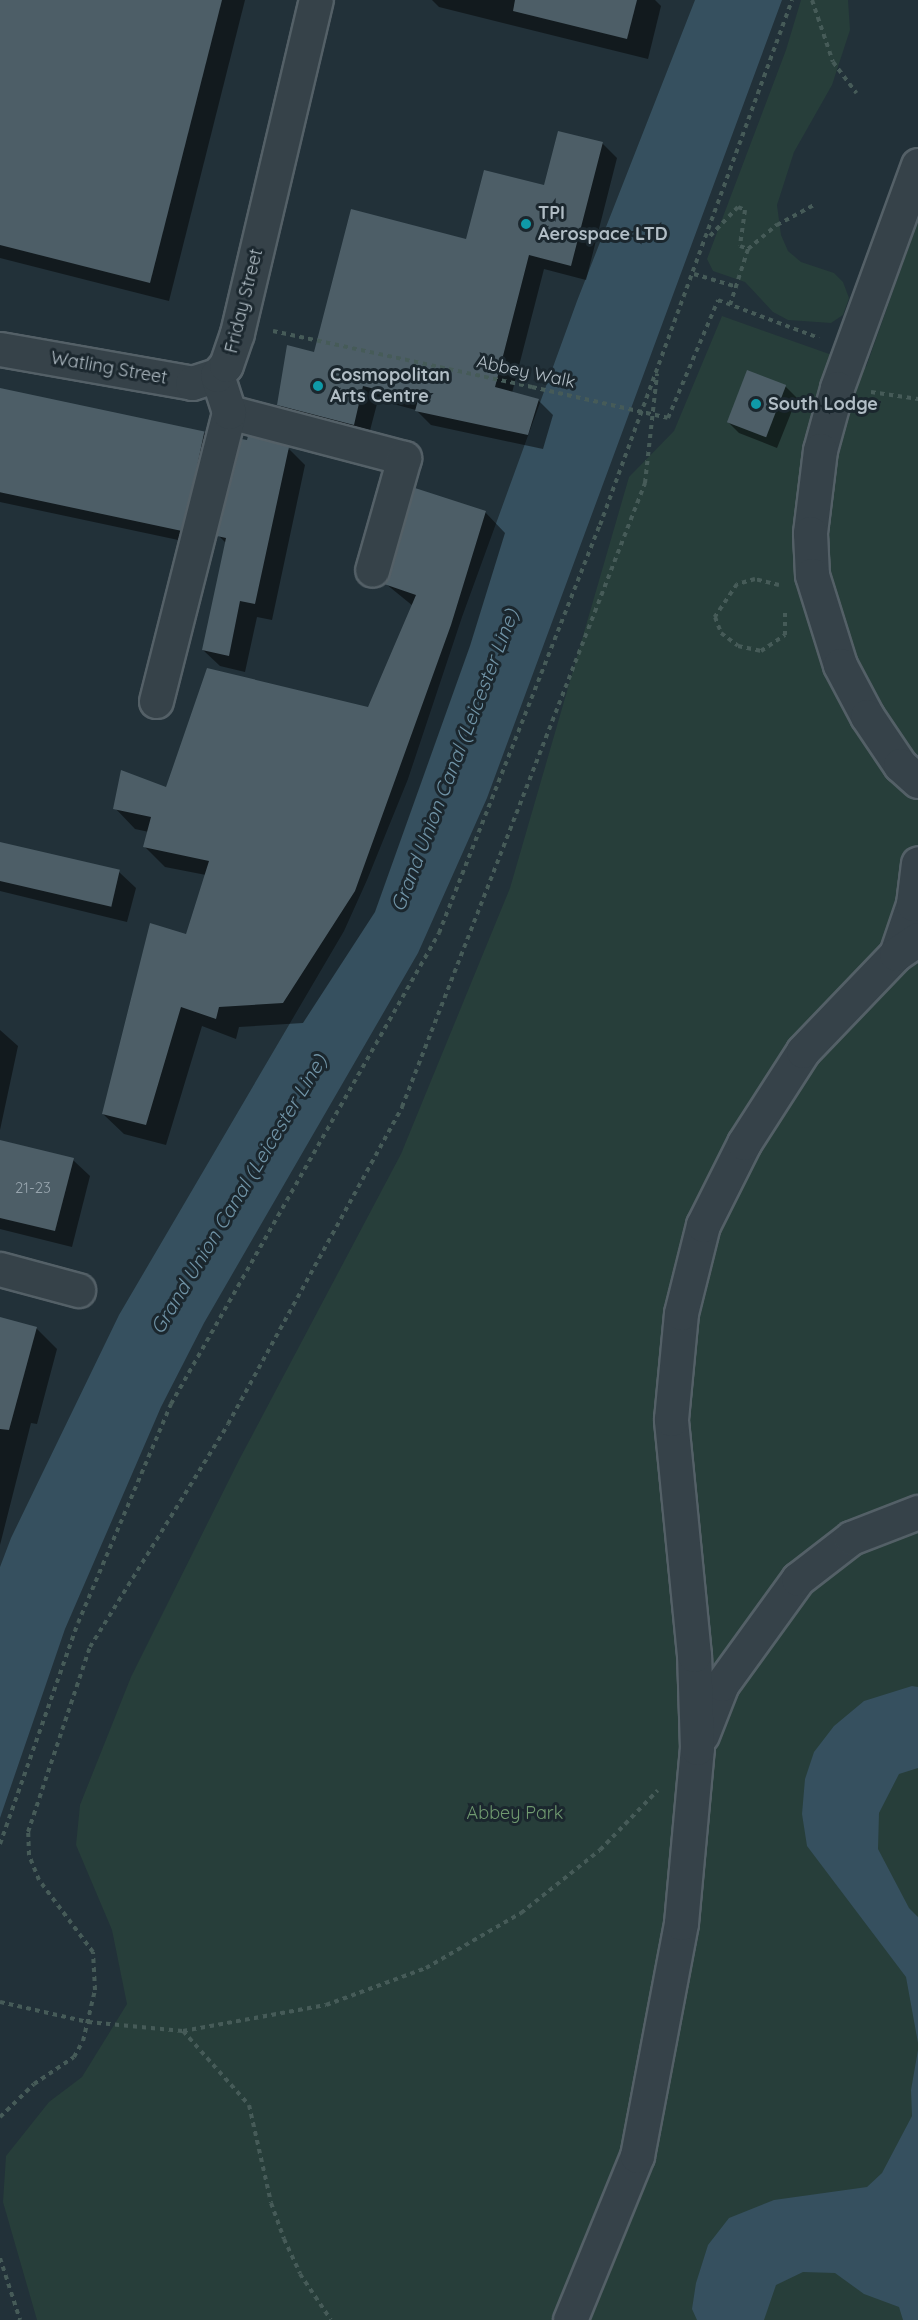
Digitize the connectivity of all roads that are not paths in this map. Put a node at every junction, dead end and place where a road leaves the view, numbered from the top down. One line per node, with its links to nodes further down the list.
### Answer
1 (315, 0): 4 (street, Friday Street)
2 (918, 165): 8 (street)
3 (0, 350): 4 (street, Watling Street)
4 (217, 375): 5 (street, Friday Street)
5 (229, 412): 6 (street); 7 (street)
6 (372, 570)
7 (156, 701)
8 (909, 773): 9 (street)
9 (918, 807)
10 (918, 863): 11 (street)
11 (907, 946): 15 (street)
12 (0, 1269): 13 (street)
13 (78, 1290)
14 (918, 1512): 15 (street)
15 (697, 1748): 16 (street)
16 (570, 2320)

